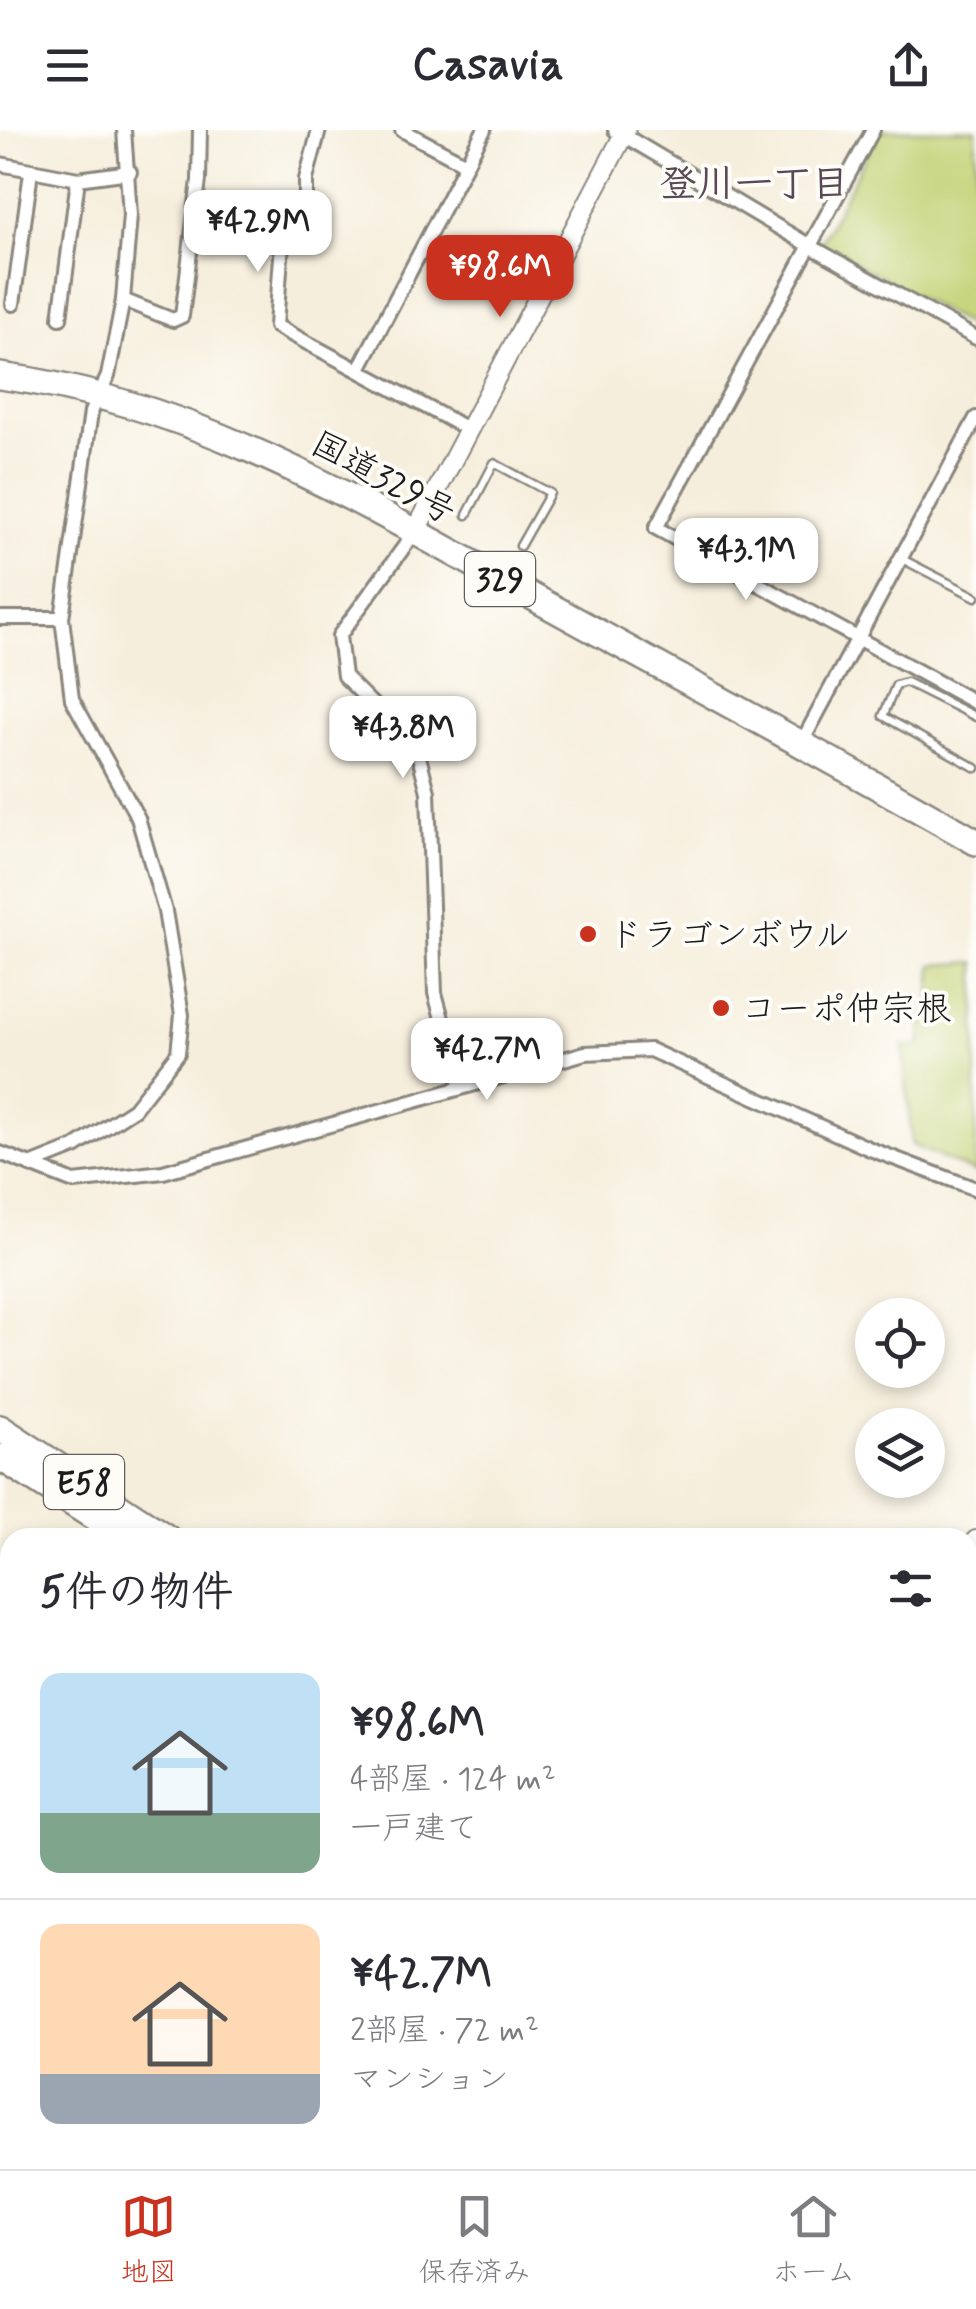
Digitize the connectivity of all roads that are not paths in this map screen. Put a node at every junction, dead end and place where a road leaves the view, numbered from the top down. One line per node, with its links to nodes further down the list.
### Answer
1 (124, 130): 11 (street)
2 (200, 130): 14 (street)
3 (320, 130): 18 (street)
4 (402, 130): 9 (street)
5 (484, 130): 9 (street)
6 (873, 130): 13 (street)
7 (621, 131): 13 (street); 22 (street)
8 (0, 164): 10 (street)
9 (466, 164): 18 (street)
10 (32, 172): 12 (street); 15 (street)
11 (130, 172): 12 (street); 14 (street)
12 (78, 179): 16 (street)
13 (810, 246): 17 (street); 30 (street)
14 (122, 300): 20 (street)
15 (13, 304)
16 (60, 318)
17 (976, 338)
18 (359, 369): 22 (street)
19 (0, 376): 20 (highway, 国道329号 / 329)
20 (99, 395): 24 (highway, 国道329号 / 329); 29 (street)
21 (976, 418): 26 (street)
22 (469, 430): 24 (street)
23 (466, 514): 25 (lane)
24 (414, 532): 33 (highway, 国道329号 / 329); 36 (street)
25 (520, 546)
26 (901, 558): 27 (lane); 30 (street)
27 (976, 597)
28 (0, 618): 29 (street)
29 (62, 618): 38 (street)
30 (856, 640): 31 (street); 33 (street)
31 (976, 704)
32 (976, 717): 34 (lane)
33 (802, 742): 35 (highway, 国道329号 / 329)
34 (976, 768)
35 (976, 842)
36 (461, 1088): 38 (street); 39 (street)
37 (0, 1153): 38 (street)
38 (30, 1165)
39 (976, 1188)
40 (0, 1428): 43 (highway, E58)
41 (0, 1457): 42 (highway, E58)
42 (110, 1528)
43 (152, 1528)

